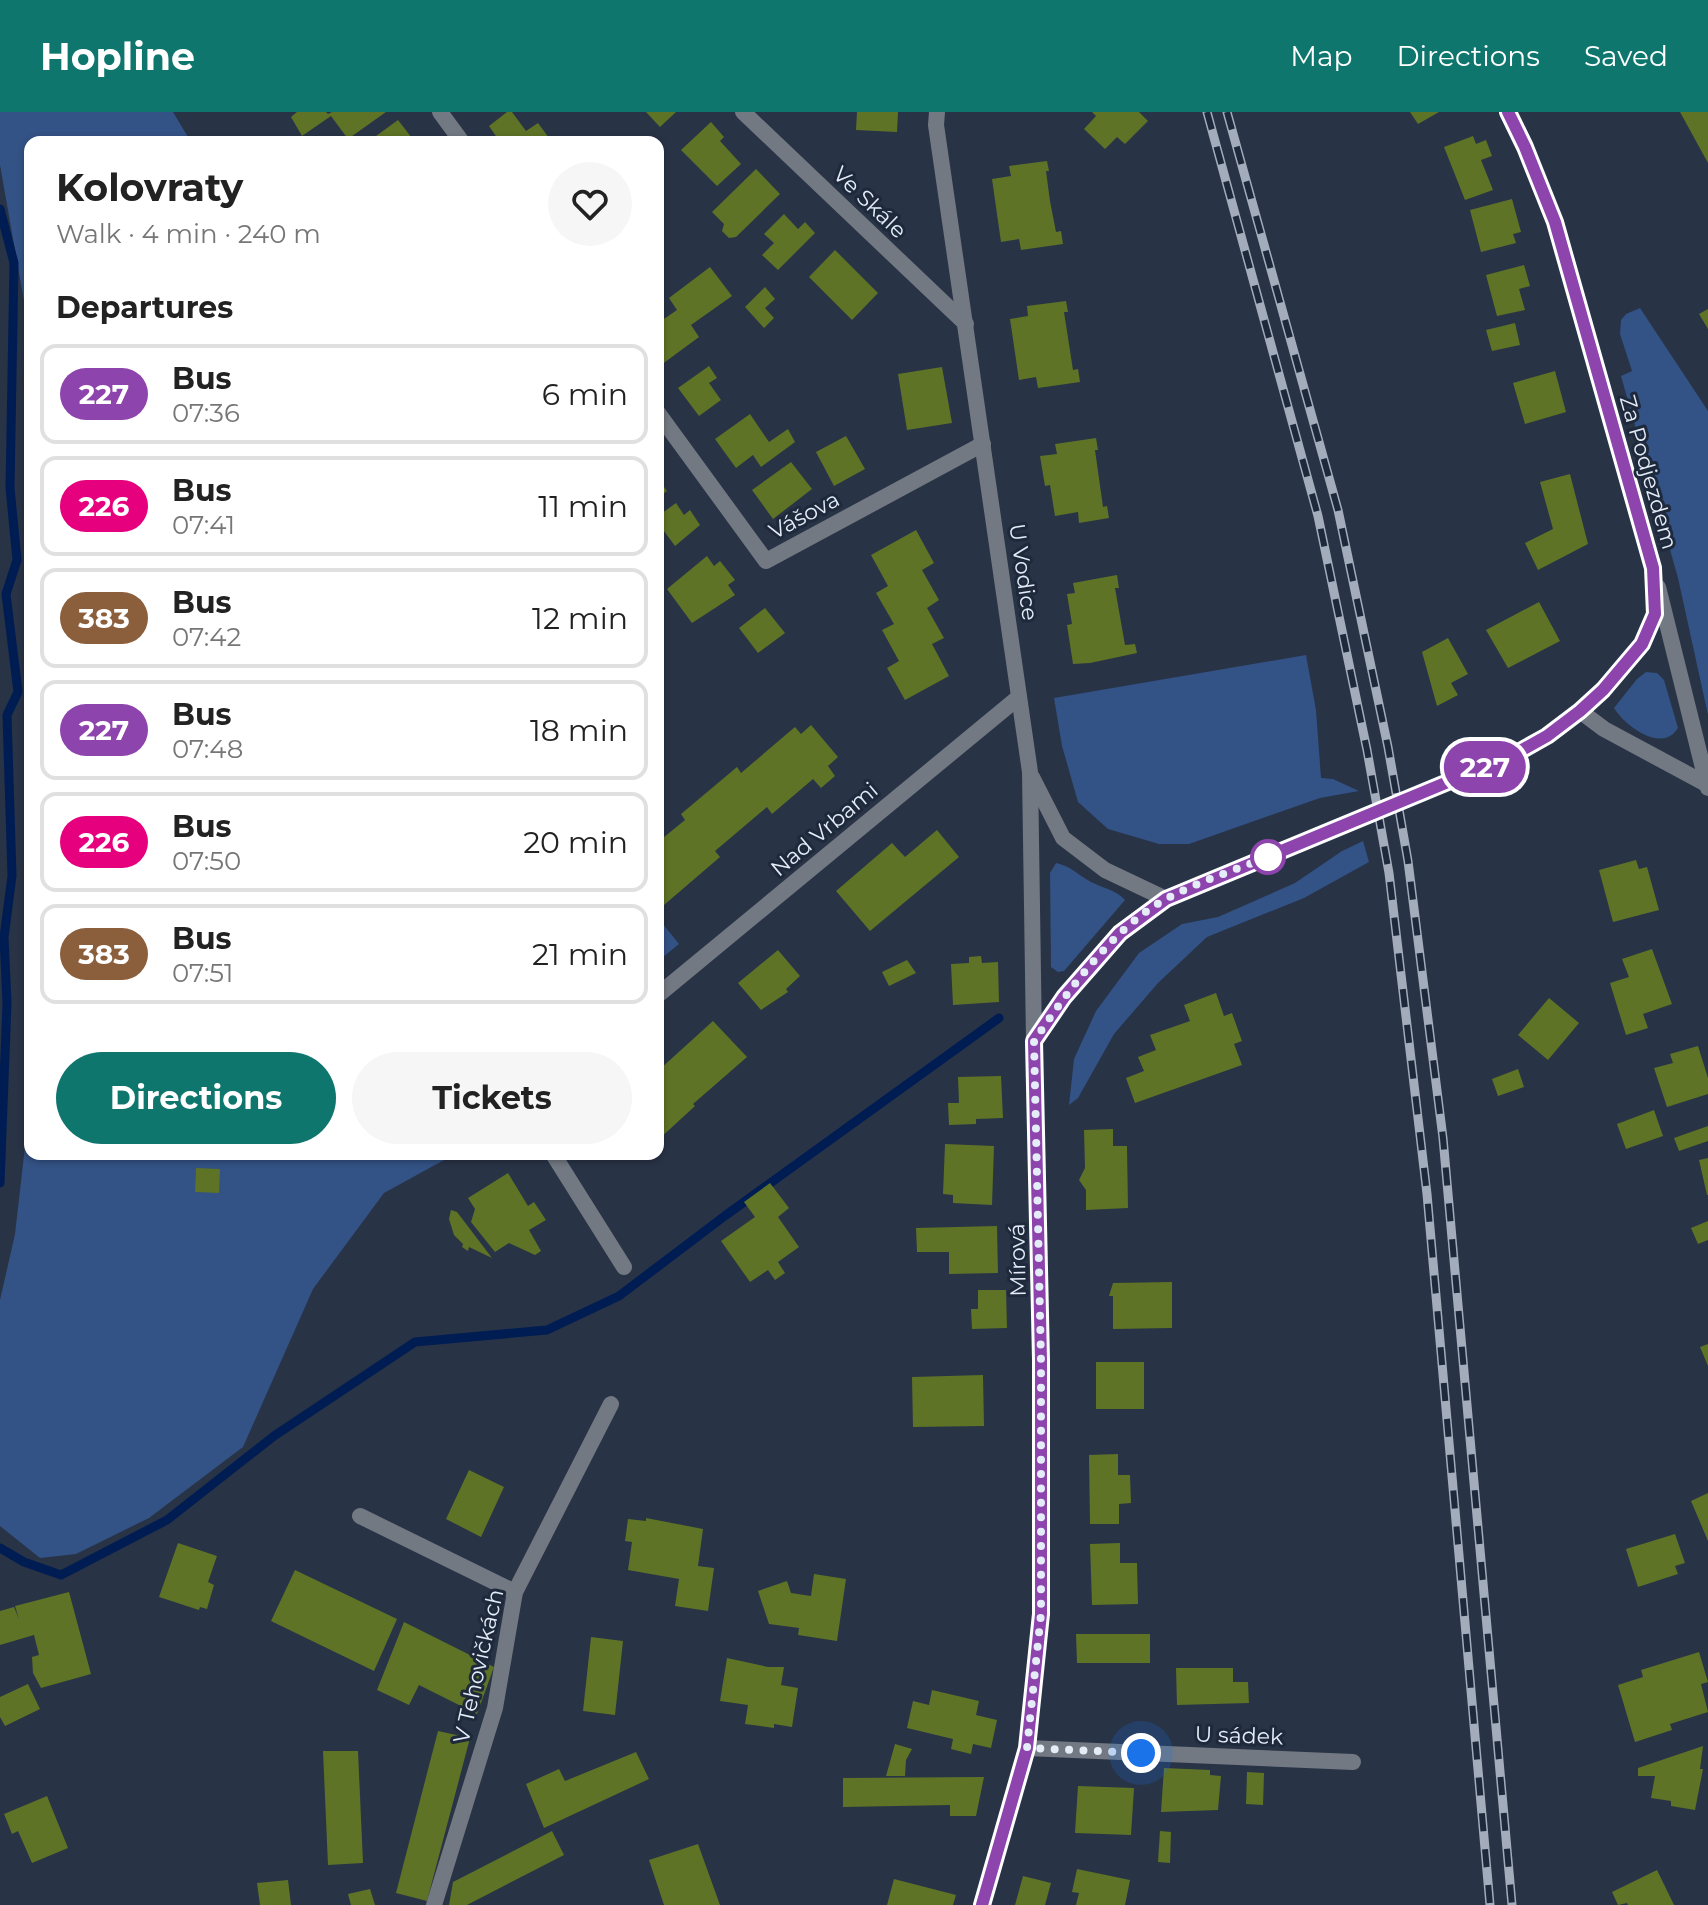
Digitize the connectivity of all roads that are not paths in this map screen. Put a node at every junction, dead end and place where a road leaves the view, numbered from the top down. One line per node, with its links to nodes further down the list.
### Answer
1 (440, 112): 5 (street)
2 (743, 112): 6 (street, Ve Skále)
3 (937, 112): 6 (street, U Vodice)
4 (1508, 112): 9 (street, Za Podjezdem)
5 (458, 136)
6 (966, 324): 8 (street, U Vodice)
7 (664, 421): 8 (street, Vášova)
8 (983, 444): 10 (street, U Vodice)
9 (1653, 568): 11 (street, Za Podjezdem); 13 (street)
10 (1019, 697): 12 (street, U Vodice); 15 (street, Nad Vrbami)
11 (1580, 711): 13 (street); 14 (street, Za Podjezdem)
12 (1030, 772): 14 (street); 16 (street, U Vodice)
13 (1708, 786)
14 (1166, 899): 16 (street)
15 (664, 990)
16 (1034, 1041): 22 (street, Mírová)
17 (557, 1160): 18 (street)
18 (624, 1267)
19 (611, 1404): 21 (street, V Tehovičkách)
20 (360, 1516): 21 (street)
21 (515, 1592): 24 (street, V Tehovičkách)
22 (1027, 1748): 23 (street, U sádek); 25 (street, Mírová)
23 (1353, 1762)
24 (434, 1905)
25 (982, 1905)

